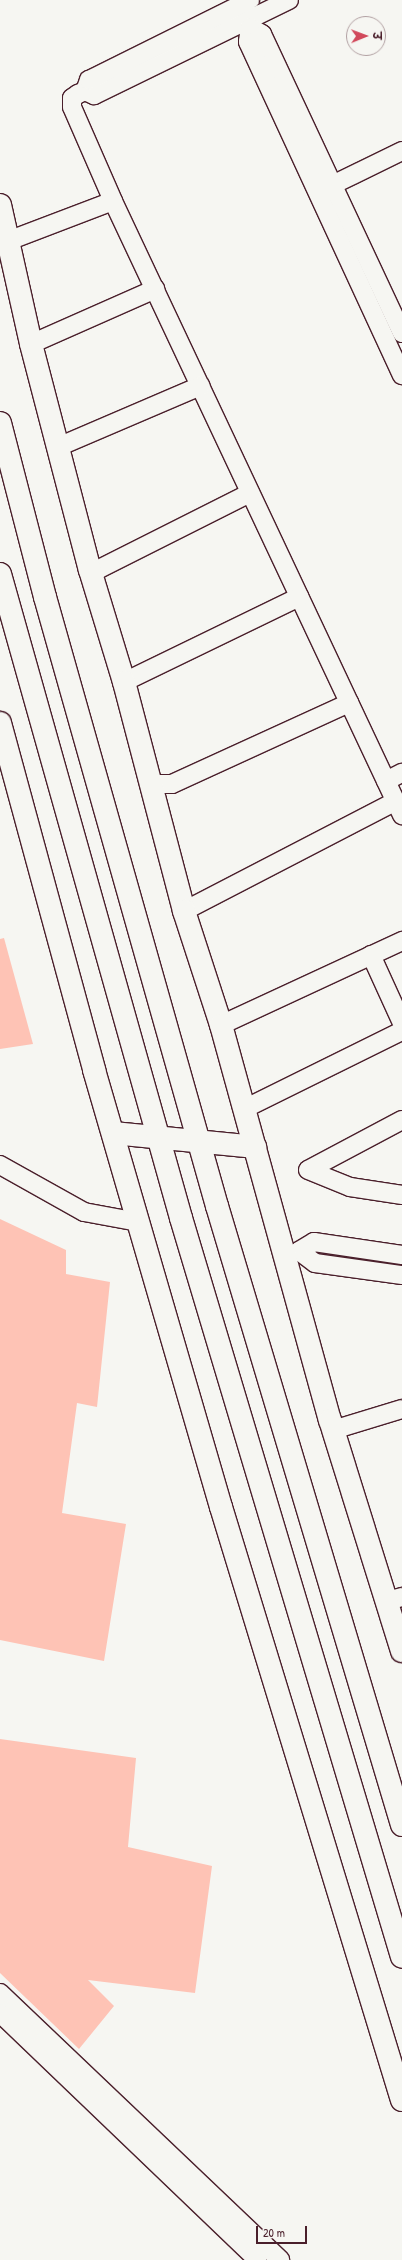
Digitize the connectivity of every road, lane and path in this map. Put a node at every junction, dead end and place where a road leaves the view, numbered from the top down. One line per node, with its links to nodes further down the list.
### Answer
1 (250, 0): 4 (street)
2 (289, 0): 3 (street)
3 (248, 25): 4 (street); 6 (street)
4 (85, 91): 7 (street)
5 (402, 151): 6 (street)
6 (325, 188): 11 (street); 13 (street)
7 (113, 201): 9 (street); 10 (street)
8 (0, 205): 9 (street)
9 (8, 241): 12 (street)
10 (154, 289): 12 (street); 14 (street)
11 (402, 333)
12 (31, 344): 16 (street)
13 (400, 363)
14 (200, 386): 16 (street); 17 (street)
15 (0, 423): 38 (street)
16 (58, 447): 18 (street)
17 (250, 493): 18 (street); 20 (street)
18 (90, 570): 21 (street)
19 (0, 574): 37 (street)
20 (300, 597): 21 (street); 22 (street)
21 (124, 682): 26 (street)
22 (349, 703): 25 (street); 26 (street)
23 (0, 723): 36 (street)
24 (402, 773): 25 (street)
25 (386, 781): 27 (street)
26 (151, 784): 28 (street)
27 (399, 808): 28 (street)
28 (184, 911): 32 (street)
29 (402, 941): 30 (street)
30 (371, 955): 31 (street); 32 (street)
31 (402, 1023)
32 (221, 1025): 34 (street)
33 (402, 1031): 34 (street)
34 (244, 1109): 39 (street)
35 (402, 1120): 41 (street)
36 (112, 1133): 37 (street); 42 (street)
37 (160, 1138): 38 (street); 51 (street)
38 (199, 1143): 39 (street); 50 (street)
39 (255, 1147): 43 (street)
40 (0, 1164): 42 (street)
41 (402, 1195)
42 (138, 1222): 54 (street)
43 (290, 1249): 44 (street); 45 (street); 47 (street)
44 (402, 1256)
45 (402, 1275)
46 (402, 1409): 47 (street)
47 (333, 1430): 48 (street)
48 (394, 1599): 49 (street)
49 (402, 1651)
50 (402, 1825)
51 (402, 1957)
52 (0, 1993): 56 (street)
53 (0, 2013): 55 (street)
54 (402, 2100)
55 (258, 2260)
56 (280, 2260)

